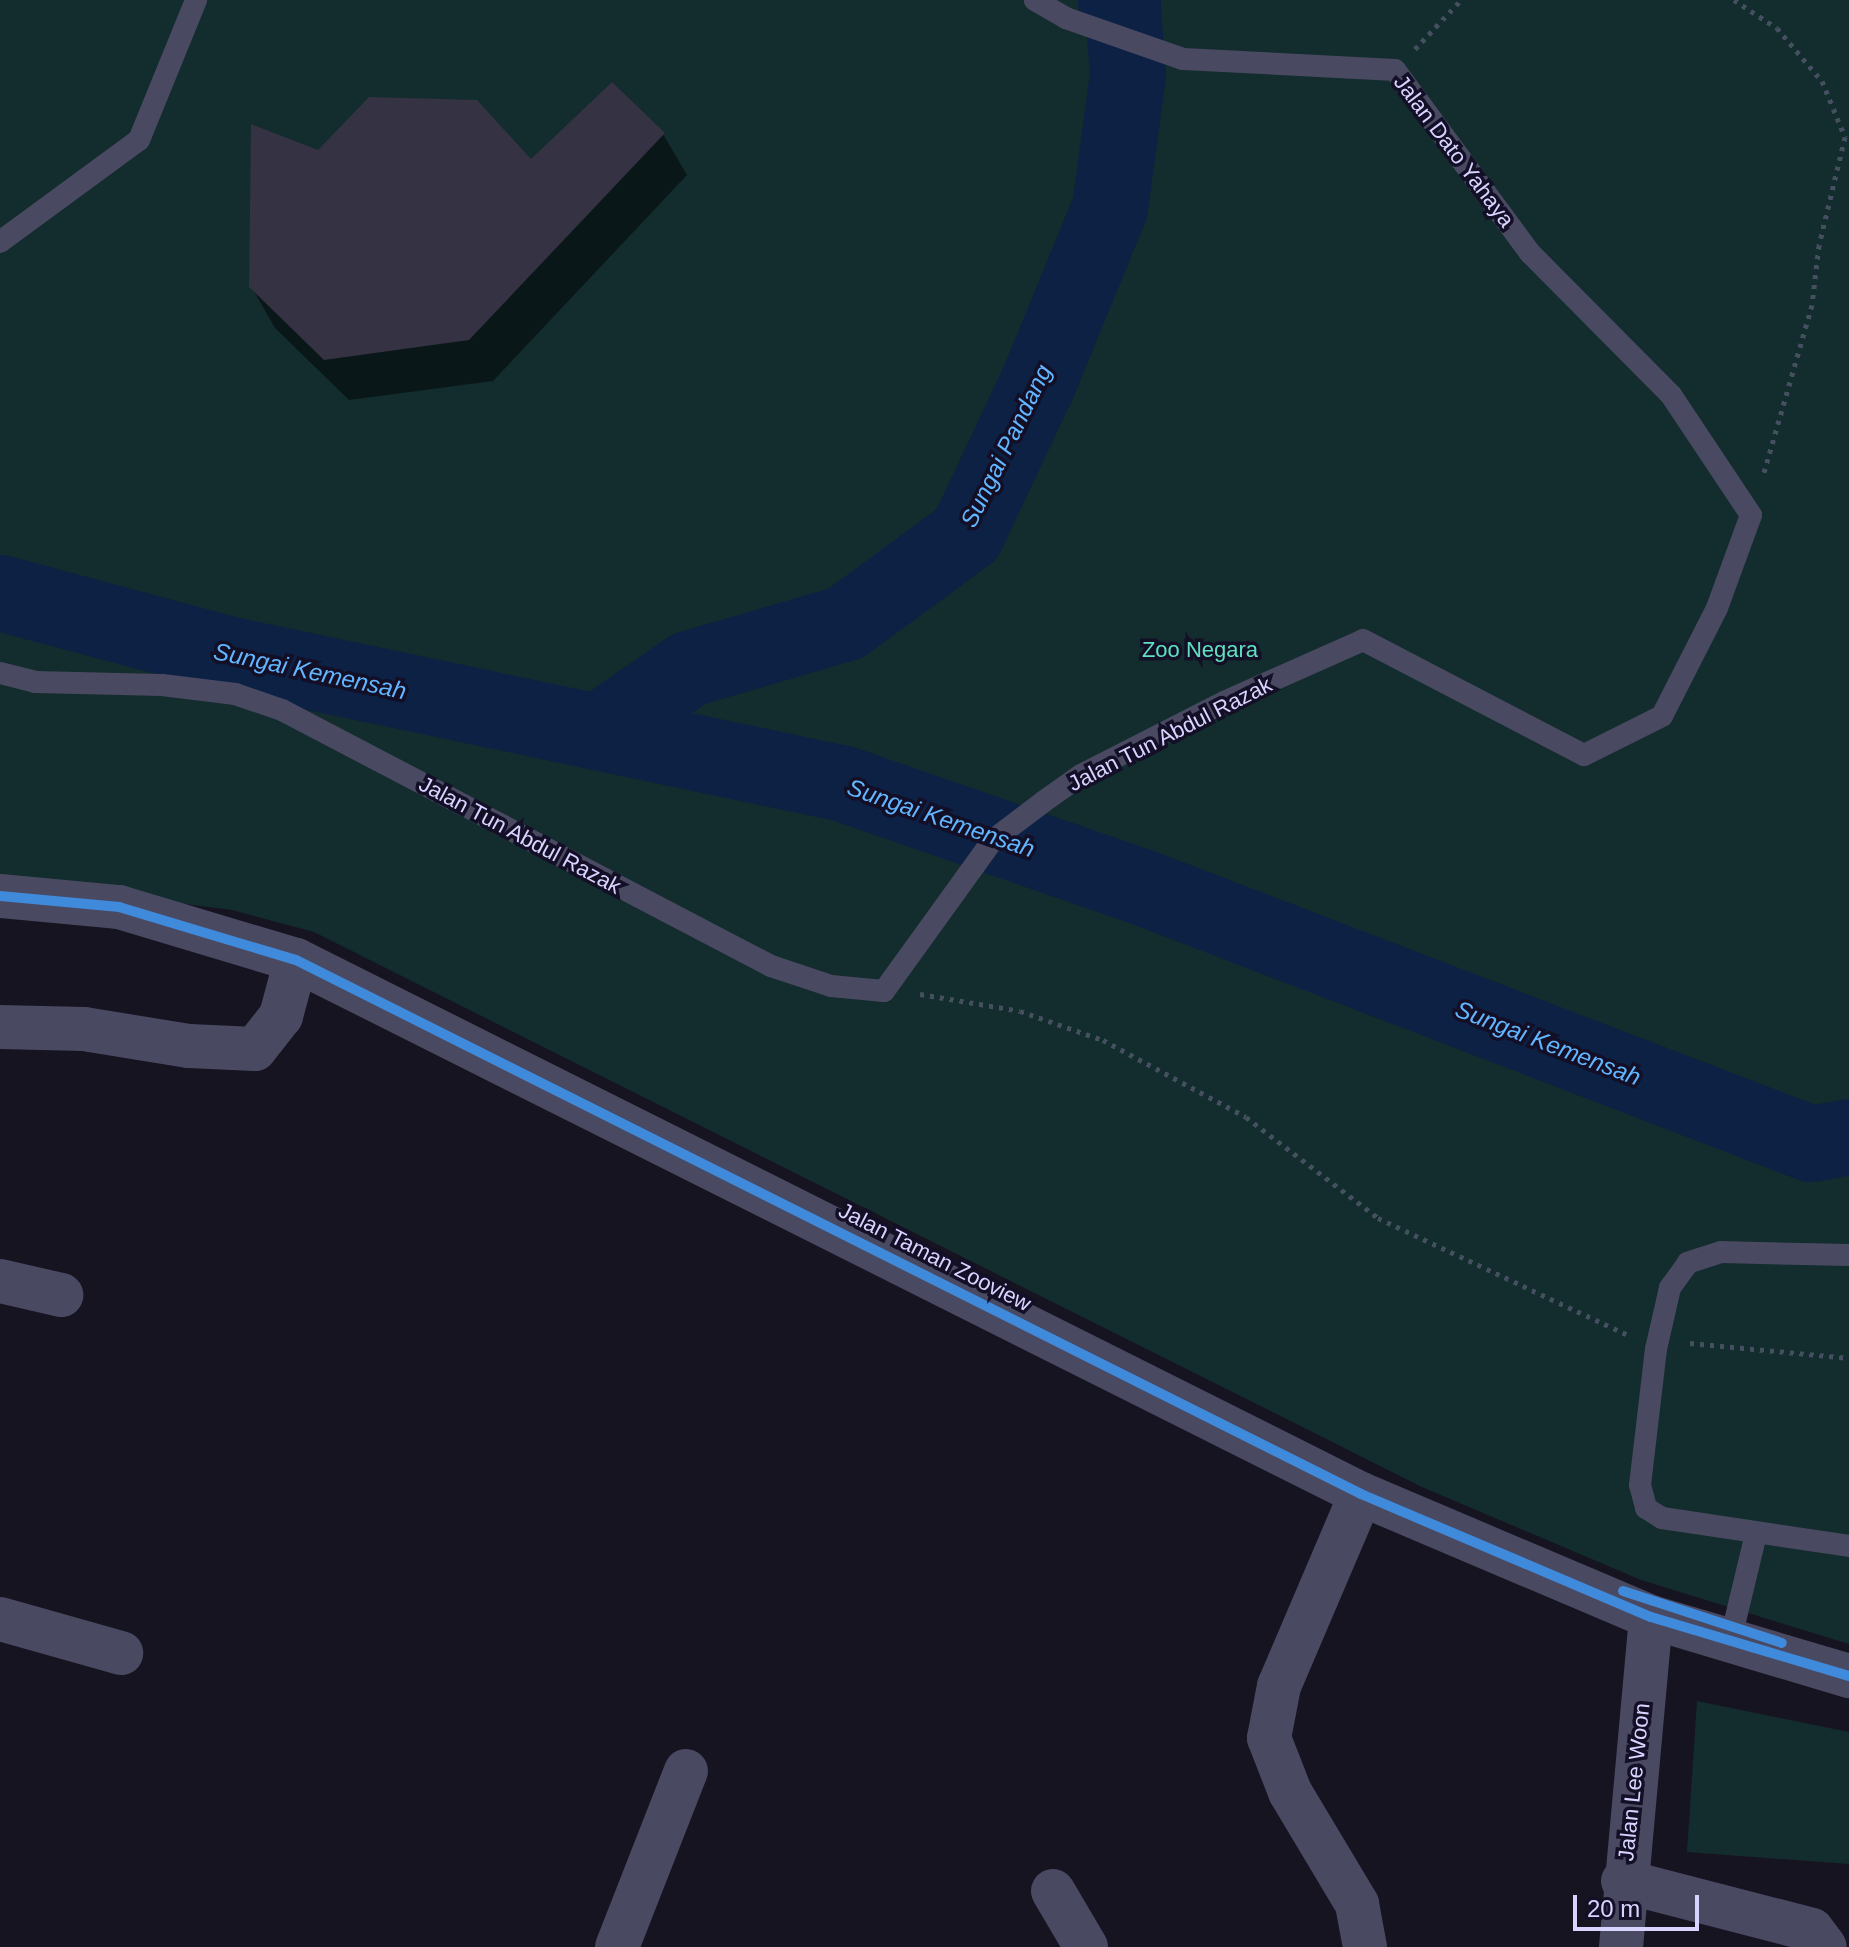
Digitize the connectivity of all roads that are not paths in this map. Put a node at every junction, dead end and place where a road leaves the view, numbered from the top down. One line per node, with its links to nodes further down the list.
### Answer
1 (196, 0): 3 (lane)
2 (1035, 0): 4 (lane, Jalan Dato Yahaya)
3 (0, 242)
4 (1751, 515): 5 (lane, Jalan Tun Abdul Razak)
5 (0, 673)
6 (0, 896): 7 (street, Jalan Taman Zooview)
7 (296, 960): 8 (street); 12 (street, Jalan Taman Zooview)
8 (0, 1027)
9 (1849, 1255): 13 (lane)
10 (0, 1281): 11 (street)
11 (61, 1295)
12 (1361, 1494): 15 (street, Jalan Taman Zooview); 25 (street)
13 (1756, 1534): 14 (lane); 17 (lane)
14 (1849, 1546)
15 (1651, 1617): 17 (street, Jalan Taman Zooview); 21 (street, Jalan Lee Woon)
16 (0, 1619): 18 (street)
17 (1730, 1642): 19 (street, Jalan Taman Zooview)
18 (121, 1653)
19 (1849, 1676)
20 (686, 1771): 23 (street)
21 (1623, 1881): 26 (street, Jalan Lee Woon); 27 (street)
22 (1053, 1891): 24 (street)
23 (617, 1947)
24 (1086, 1947)
25 (1365, 1947)
26 (1621, 1947)
27 (1825, 1947)

